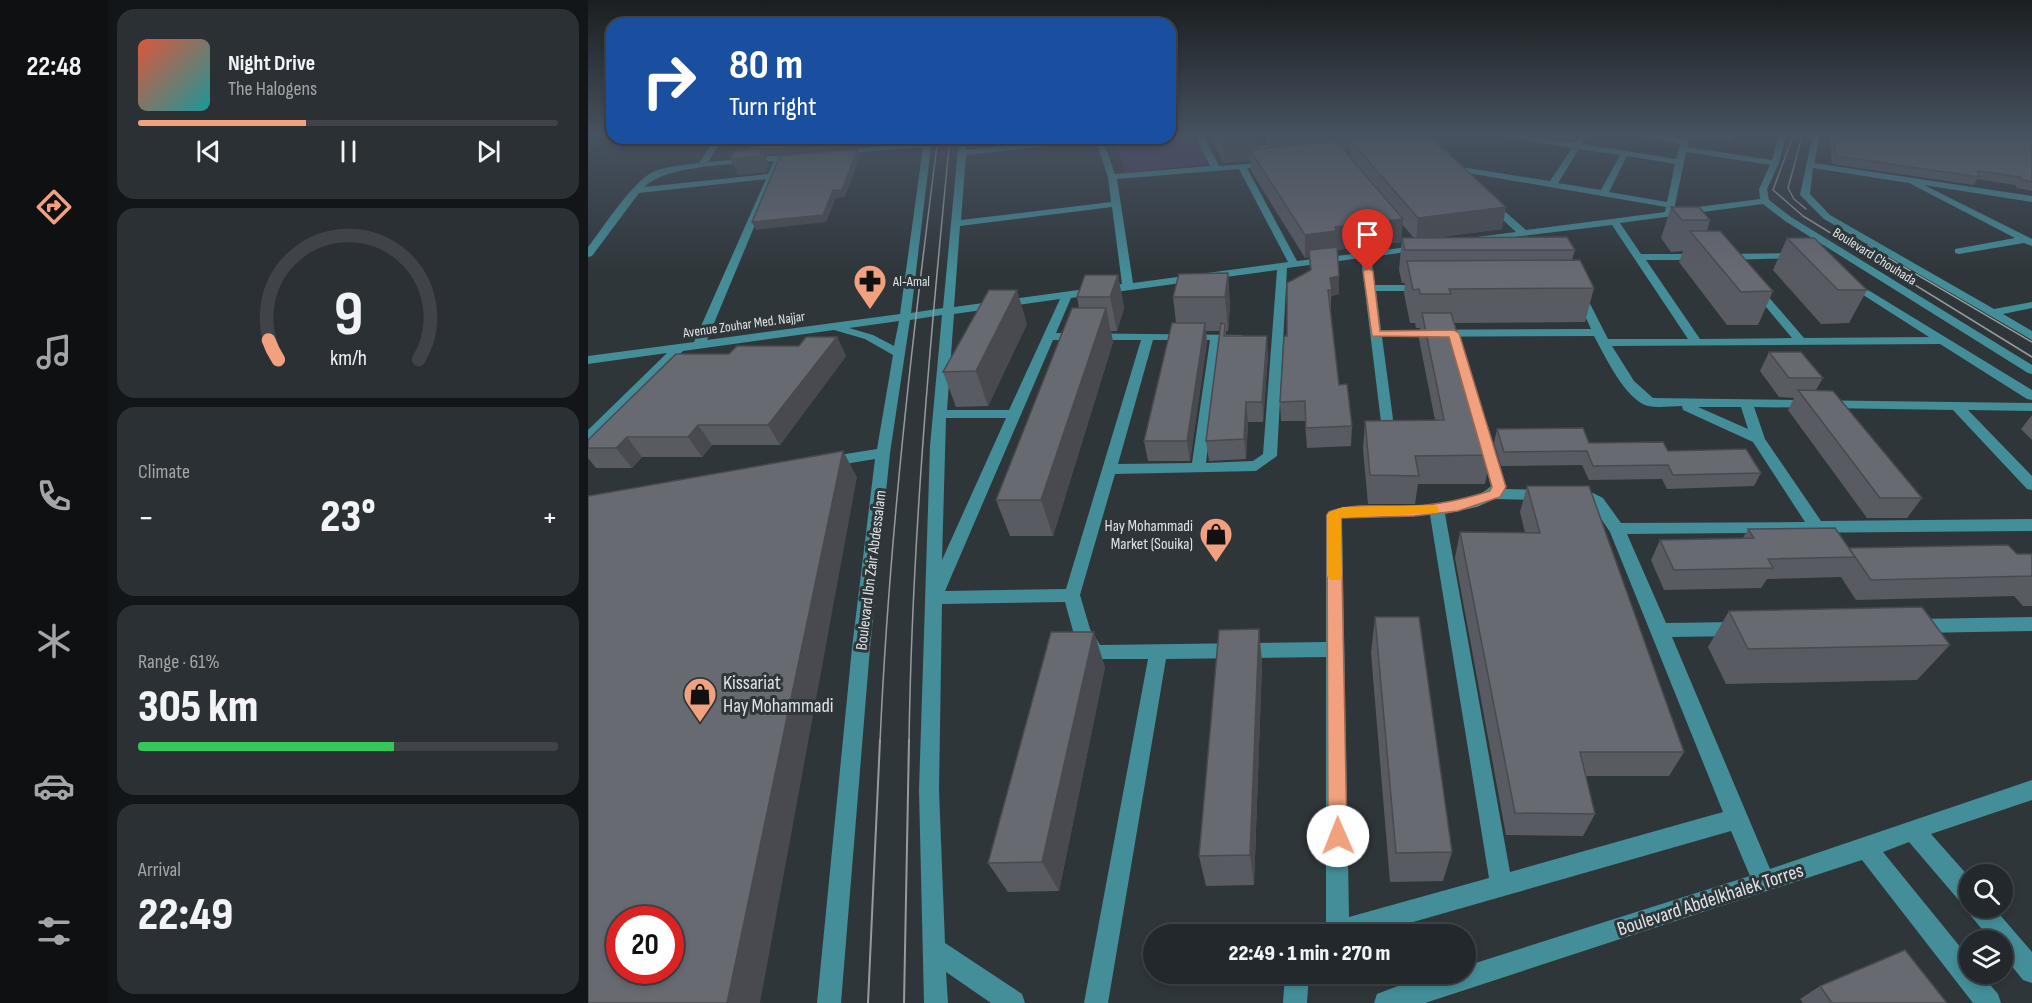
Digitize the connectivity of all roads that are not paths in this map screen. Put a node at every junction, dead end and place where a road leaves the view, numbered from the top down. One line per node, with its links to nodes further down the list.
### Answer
1 (648, 180): 19 (street)
2 (737, 180): 19 (street)
3 (769, 180): 66 (street)
4 (922, 180): 53 (street, Boulevard Ibn Zair Abdessalam)
5 (959, 180): 27 (street)
6 (1112, 180): 24 (street)
7 (1248, 180): 41 (street)
8 (1465, 180): 17 (street)
9 (1532, 180): 18 (street)
10 (1556, 180): 18 (street)
11 (1611, 180): 20 (street)
12 (1676, 180): 25 (street)
13 (1768, 180): 23 (street)
14 (1805, 180): 52 (street, Boulevard Chouhada)
15 (1907, 180): 32 (street)
16 (1911, 180): 22 (street)
17 (1467, 182)
18 (1553, 184): 20 (street)
19 (636, 191): 29 (street)
20 (1604, 193): 25 (street)
21 (1483, 196): 28 (street)
22 (2032, 199)
23 (1765, 201): 25 (street); 71 (street, Boulevard Chouhada)
24 (1116, 204): 27 (street); 45 (street)
25 (1670, 209): 26 (street)
26 (1614, 221): 28 (street); 39 (street)
27 (955, 224): 51 (street)
28 (1523, 233): 33 (street)
29 (602, 237): 30 (street); 37 (street)
30 (588, 238)
31 (1407, 239): 35 (street)
32 (2030, 240): 36 (street)
33 (1469, 241)
34 (1436, 245): 35 (street, Avenue Zouhar Med. Najjar)
35 (1414, 248): 38 (street, Avenue Zouhar Med. Najjar)
36 (1959, 251)
37 (588, 254)
38 (1366, 254): 41 (street, Avenue Zouhar Med. Najjar); 46 (street)
39 (1640, 257): 40 (street); 65 (street)
40 (1812, 258)
41 (1288, 265): 45 (street, Avenue Zouhar Med. Najjar); 86 (street)
42 (1842, 277): 63 (street)
43 (1751, 282): 64 (street)
44 (1572, 284): 62 (street)
45 (1128, 286): 48 (street, Avenue Zouhar Med. Najjar)
46 (1370, 288): 47 (street); 56 (street)
47 (1439, 288)
48 (1067, 295): 49 (street, Avenue Zouhar Med. Najjar); 57 (street)
49 (992, 304): 51 (street, Avenue Zouhar Med. Najjar); 54 (street)
50 (2032, 305): 52 (street)
51 (950, 310): 53 (street, Avenue Zouhar Med. Najjar); 72 (street)
52 (1992, 313): 58 (street, Boulevard Chouhada)
53 (905, 317): 55 (street, Avenue Zouhar Med. Najjar); 68 (street, Boulevard Ibn Zair Abdessalam)
54 (984, 319)
55 (830, 327): 66 (street, Avenue Zouhar Med. Najjar); 68 (street)
56 (1375, 334): 62 (street); 80 (street)
57 (1049, 336): 59 (street); 79 (street)
58 (2032, 336)
59 (1148, 337): 60 (street); 87 (street)
60 (1216, 337): 61 (street); 86 (street)
61 (1247, 337)
62 (1601, 338): 65 (street); 74 (street)
63 (1944, 340): 64 (street); 73 (street)
64 (1801, 341): 65 (street)
65 (1696, 342)
66 (699, 345): 67 (street, Avenue Zouhar Med. Najjar)
67 (679, 348): 70 (street, Avenue Zouhar Med. Najjar); 82 (street)
68 (899, 353): 84 (street, Boulevard Ibn Zair Abdessalam)
69 (957, 356): 72 (street)
70 (588, 360)
71 (2032, 370)
72 (944, 371): 78 (street)
73 (2032, 396)
74 (1681, 404): 75 (street); 83 (street)
75 (1746, 404): 76 (street); 83 (street)
76 (1957, 406): 77 (street); 88 (street)
77 (2032, 407)
78 (940, 414): 79 (street); 95 (street)
79 (1014, 414): 95 (street)
80 (1386, 419)
81 (1480, 421): 89 (street)
82 (588, 438)
83 (1758, 439): 92 (street)
84 (884, 453): 85 (street); 115 (street, Boulevard Ibn Zair Abdessalam)
85 (814, 465)
86 (1198, 468): 87 (street)
87 (1109, 469): 94 (street)
88 (2032, 485)
89 (1495, 494): 90 (street); 93 (street)
90 (1437, 509): 100 (street); 108 (street)
91 (2032, 525): 92 (street)
92 (1817, 527): 93 (street)
93 (1616, 529): 99 (street)
94 (1072, 595): 95 (street); 101 (street)
95 (934, 597): 112 (street)
96 (2032, 624): 97 (street)
97 (1904, 626)
98 (1753, 628): 99 (street)
99 (1659, 630): 103 (street)
100 (1336, 649): 101 (street); 110 (street)
101 (1158, 652): 118 (street)
102 (2032, 790): 104 (street, Boulevard Abdelkhalek Torres)
103 (1736, 819): 106 (street); 108 (street)
104 (1913, 830): 105 (street, Boulevard Abdelkhalek Torres); 107 (street)
105 (1866, 848): 106 (street, Boulevard Abdelkhalek Torres); 121 (street)
106 (1764, 881): 120 (street, Boulevard Abdelkhalek Torres)
107 (1959, 884)
108 (1501, 885): 111 (street)
109 (1988, 918): 113 (street)
110 (1334, 924)
111 (1362, 924)
112 (933, 949): 116 (street); 117 (street)
113 (2032, 970)
114 (1296, 984): 119 (street)
115 (829, 1003)
116 (936, 1003)
117 (1013, 1003)
118 (1096, 1003)
119 (1295, 1003)
120 (1386, 1003)
121 (1989, 1003)

